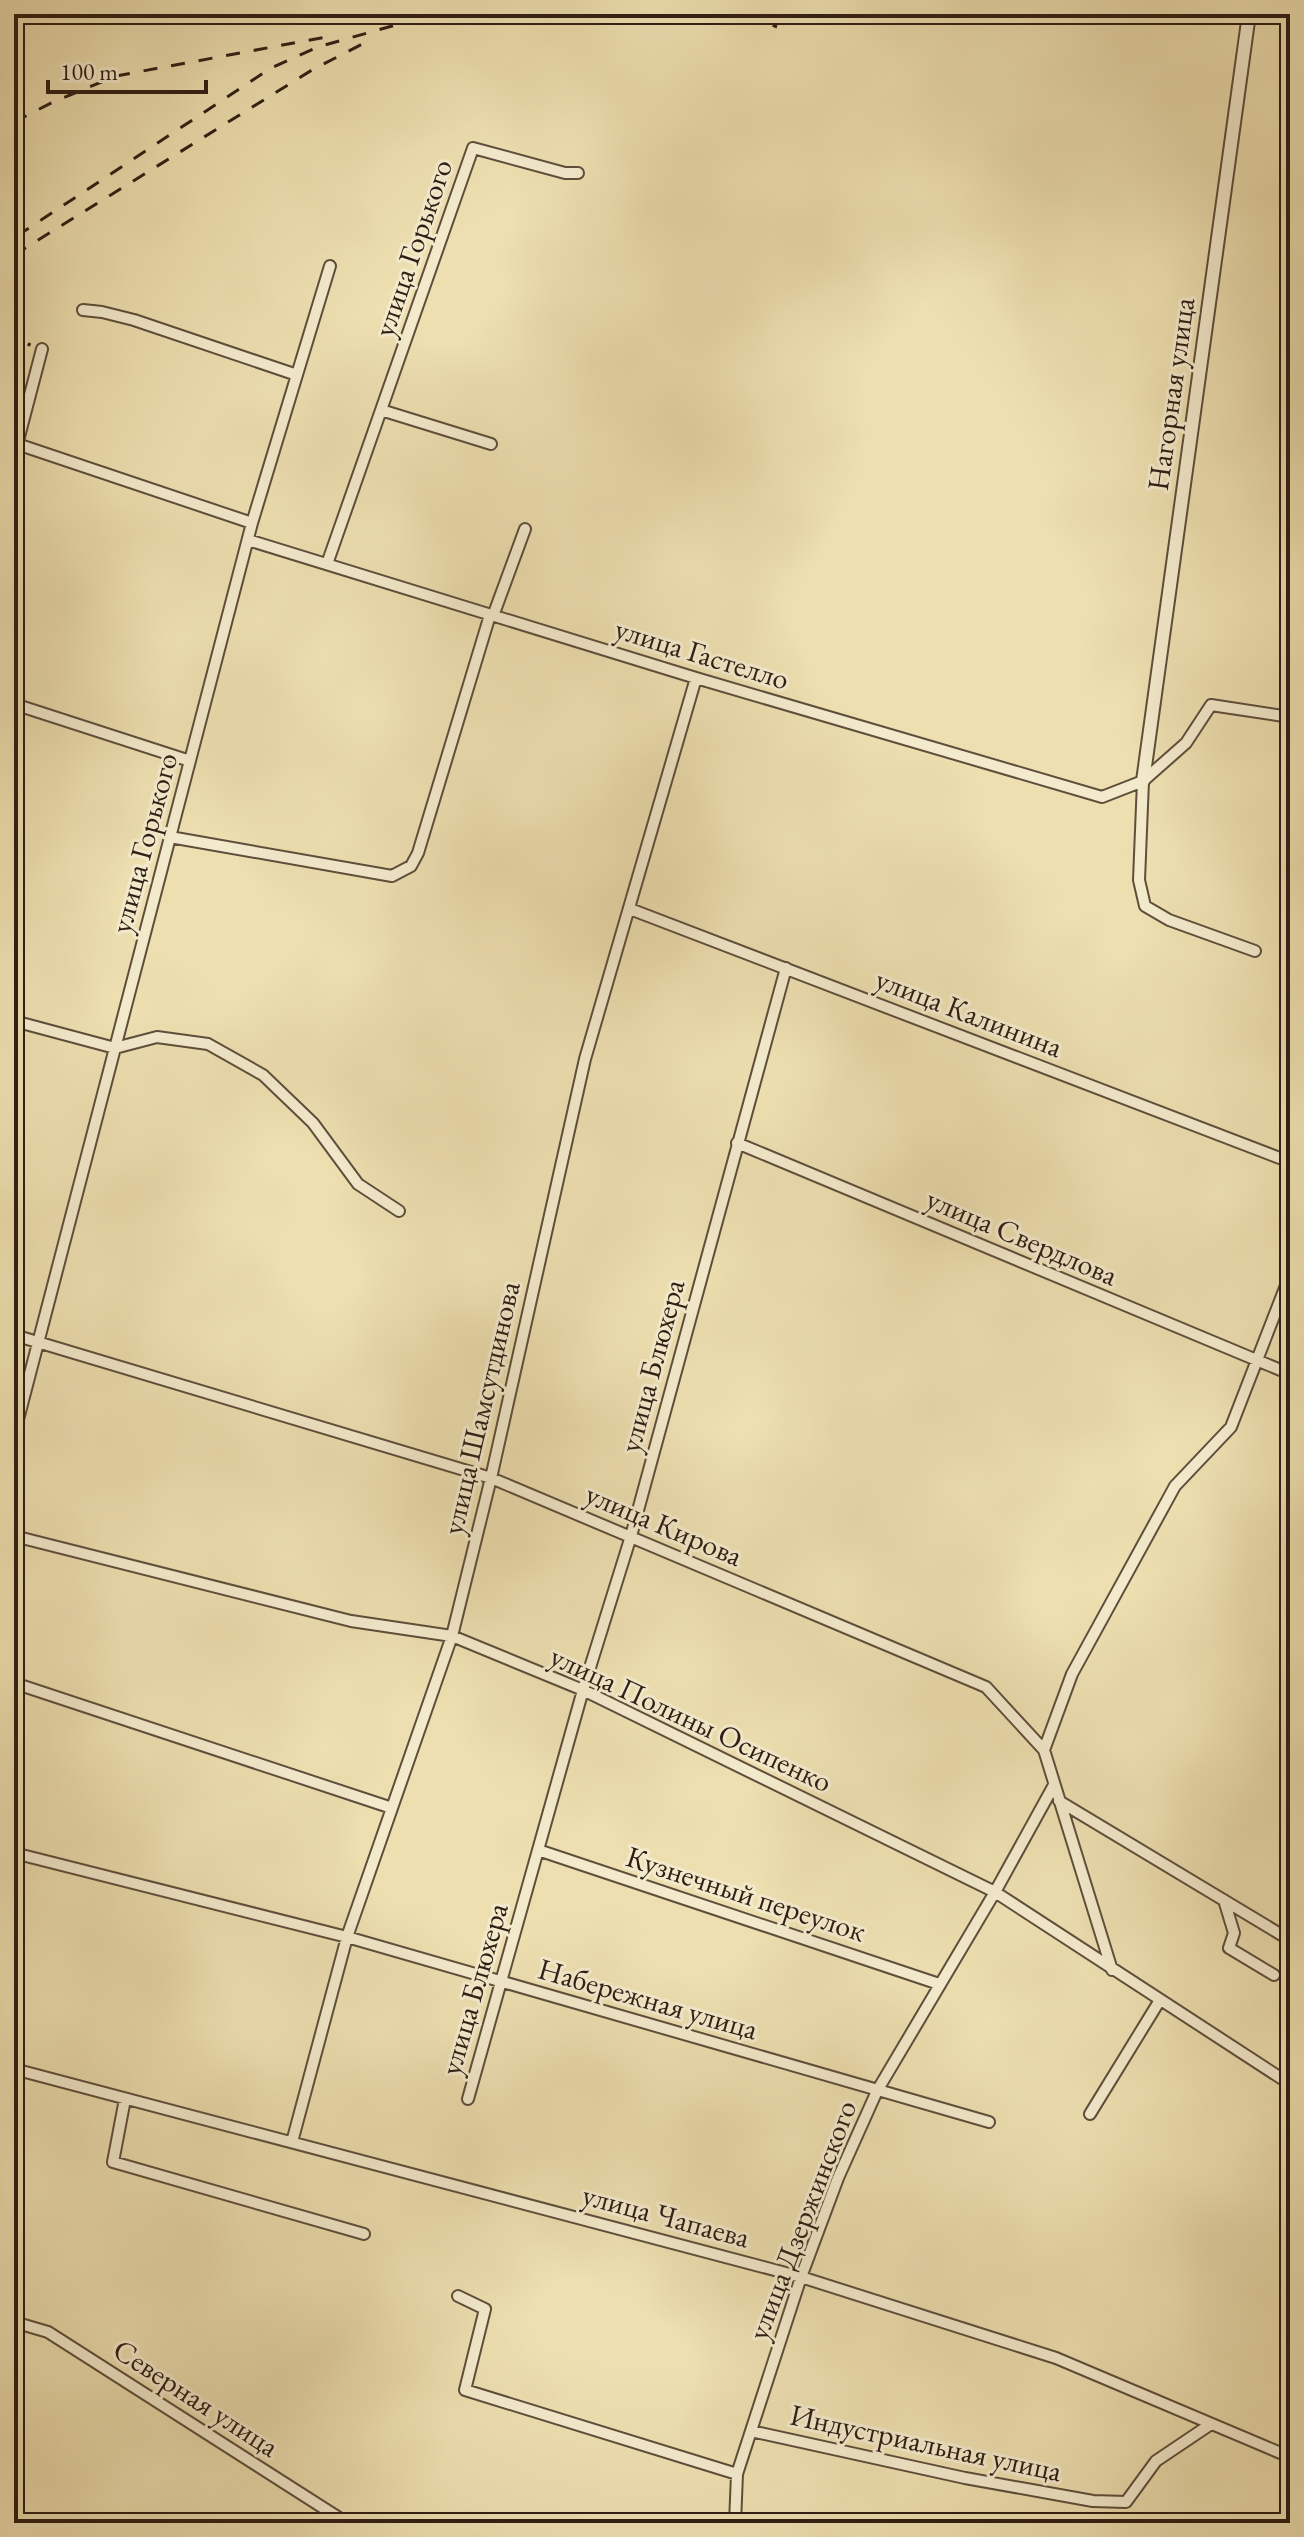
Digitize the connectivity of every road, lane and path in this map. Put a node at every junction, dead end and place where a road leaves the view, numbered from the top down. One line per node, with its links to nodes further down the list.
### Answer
1 (1249, 14): 20 (street, Нагорная улица)
2 (578, 173): 7 (street, улица Горького)
3 (330, 266): 6 (street, улица Горького)
4 (83, 310): 6 (street)
5 (42, 349): 8 (street)
6 (297, 375): 11 (street, улица Горького)
7 (381, 410): 9 (street); 14 (street, улица Горького)
8 (17, 444): 10 (street); 11 (street)
9 (491, 444)
10 (14, 456)
11 (252, 523): 13 (street, улица Горького)
12 (525, 529): 15 (street)
13 (248, 540): 14 (street, улица Гастелло); 19 (street, улица Горького)
14 (327, 564): 15 (street, улица Гастелло)
15 (491, 615): 16 (street, улица Гастелло); 21 (street)
16 (696, 678): 20 (street, улица Гастелло); 22 (street, улица Шамсутдинова)
17 (14, 704): 19 (street)
18 (1290, 717): 20 (street, улица Гастелло)
19 (190, 761): 21 (street, улица Горького)
20 (1143, 781): 23 (street)
21 (170, 837): 26 (street, улица Горького)
22 (630, 909): 24 (street, улица Калинина); 36 (street, улица Шамсутдинова)
23 (1255, 951)
24 (786, 968): 27 (street, улица Блюхера); 28 (street, улица Калинина)
25 (14, 1021): 26 (street)
26 (115, 1048): 29 (street); 32 (street, улица Горького)
27 (737, 1143): 33 (street, улица Свердлова); 38 (street, улица Блюхера)
28 (1290, 1162)
29 (399, 1211)
30 (1290, 1275): 33 (street)
31 (14, 1335): 32 (street, улица Кирова)
32 (38, 1341): 35 (street, улица Горького); 36 (street, улица Кирова)
33 (1257, 1362): 34 (street, улица Свердлова); 42 (street)
34 (1290, 1374)
35 (14, 1435)
36 (491, 1478): 38 (street, улица Кирова); 39 (street, улица Шамсутдинова)
37 (14, 1536): 39 (street, улица Полины Осипенко)
38 (631, 1536): 41 (street, улица Блюхера); 42 (street, улица Кирова)
39 (452, 1636): 41 (street, улица Полины Осипенко); 45 (street, улица Шамсутдинова)
40 (14, 1683): 45 (street)
41 (583, 1690): 46 (street, улица Блюхера); 48 (street, улица Полины Осипенко)
42 (1044, 1750): 43 (street, улица Кирова)
43 (1054, 1785): 44 (street, улица Кирова); 48 (street, улица Дзержинского)
44 (1059, 1801): 49 (street); 52 (street, улица Кирова)
45 (392, 1808): 50 (street, улица Шамсутдинова)
46 (538, 1850): 54 (street, улица Блюхера); 55 (street, Кузнечный переулок)
47 (14, 1853): 50 (street, Набережная улица)
48 (995, 1892): 52 (street, улица Полины Осипенко); 55 (street, улица Дзержинского)
49 (1224, 1900): 51 (street); 53 (street)
50 (347, 1937): 54 (street, Набережная улица); 64 (street, улица Шамсутдинова)
51 (1290, 1940)
52 (1112, 1970): 56 (street, улица Полины Осипенко)
53 (1274, 1975)
54 (501, 1980): 59 (street, Набережная улица); 61 (street, улица Блюхера)
55 (939, 1984): 59 (street, улица Дзержинского)
56 (1160, 2000): 58 (street, улица Полины Осипенко); 62 (street)
57 (14, 2069): 60 (street, улица Чапаева)
58 (1290, 2084)
59 (877, 2091): 63 (street, Набережная улица); 66 (street, улица Дзержинского)
60 (125, 2099): 64 (street, улица Чапаева); 65 (street)
61 (468, 2099)
62 (1090, 2114)
63 (989, 2122)
64 (292, 2142): 66 (street, улица Чапаева)
65 (364, 2234)
66 (801, 2277): 69 (street, улица Чапаева); 70 (street, улица Дзержинского)
67 (458, 2296): 72 (street)
68 (14, 2322): 73 (street, Северная улица)
69 (1211, 2424): 70 (street, Индустриальная улица); 71 (street, улица Чапаева)
70 (751, 2431): 72 (street, улица Дзержинского)
71 (1290, 2457)
72 (737, 2474): 74 (street, улица Дзержинского)
73 (347, 2523)
74 (735, 2523)

